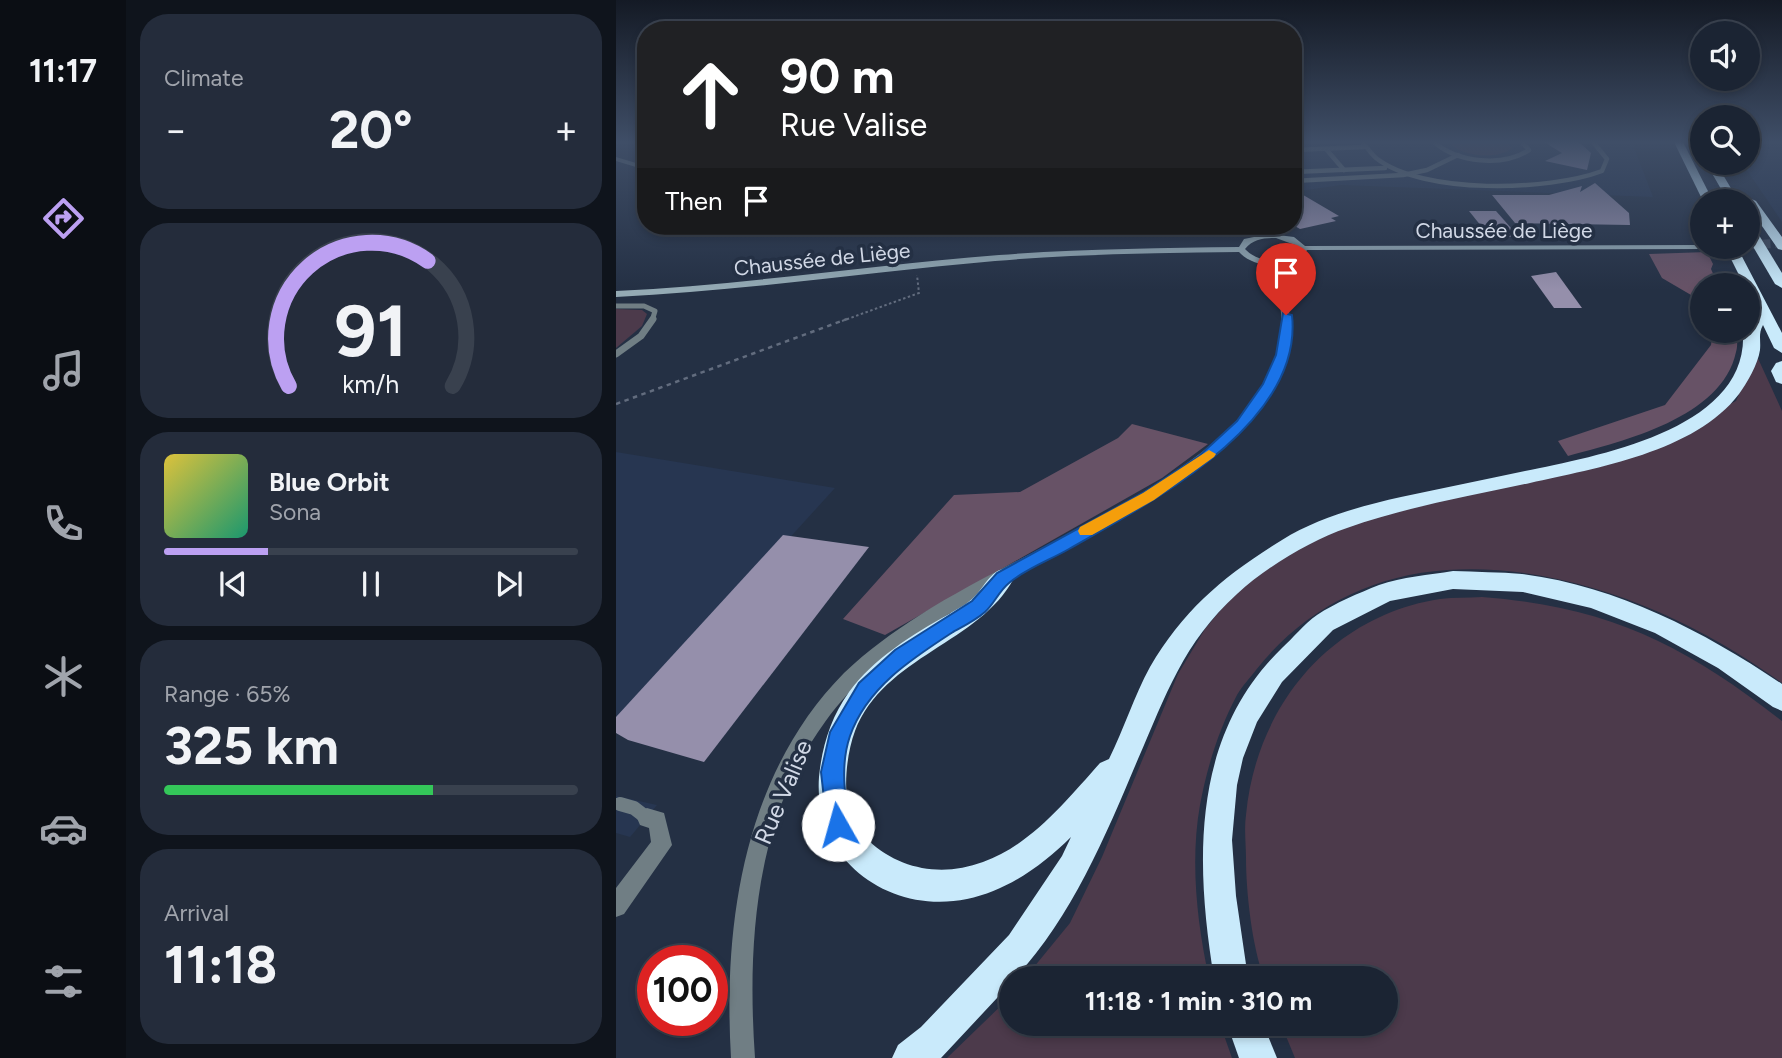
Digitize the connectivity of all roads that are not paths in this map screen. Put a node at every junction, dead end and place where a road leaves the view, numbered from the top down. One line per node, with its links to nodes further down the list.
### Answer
1 (1760, 214): 3 (highway)
2 (1264, 236): 6 (main road); 7 (main road)
3 (1782, 246)
4 (1690, 247): 6 (main road, Chaussée de Liège)
5 (1760, 247): 10 (highway)
6 (1303, 248): 9 (main road)
7 (1241, 249): 9 (main road); 11 (main road, Chaussée de Liège)
8 (1737, 259): 13 (highway)
9 (1275, 262): 18 (street, Rue Valise)
10 (1782, 284)
11 (616, 294)
12 (616, 306): 15 (lane)
13 (1763, 310): 14 (highway); 20 (highway)
14 (1782, 348)
15 (616, 354)
16 (1782, 366): 17 (highway)
17 (1782, 379)
18 (1003, 578): 20 (highway); 26 (street, Rue Valise)
19 (1782, 699): 24 (highway)
20 (1128, 753): 27 (highway)
21 (616, 803): 22 (lane)
22 (646, 818): 23 (street)
23 (616, 906)
24 (1229, 966)
25 (1250, 1036): 28 (highway)
26 (743, 1058)
27 (911, 1058)
28 (1258, 1058)

